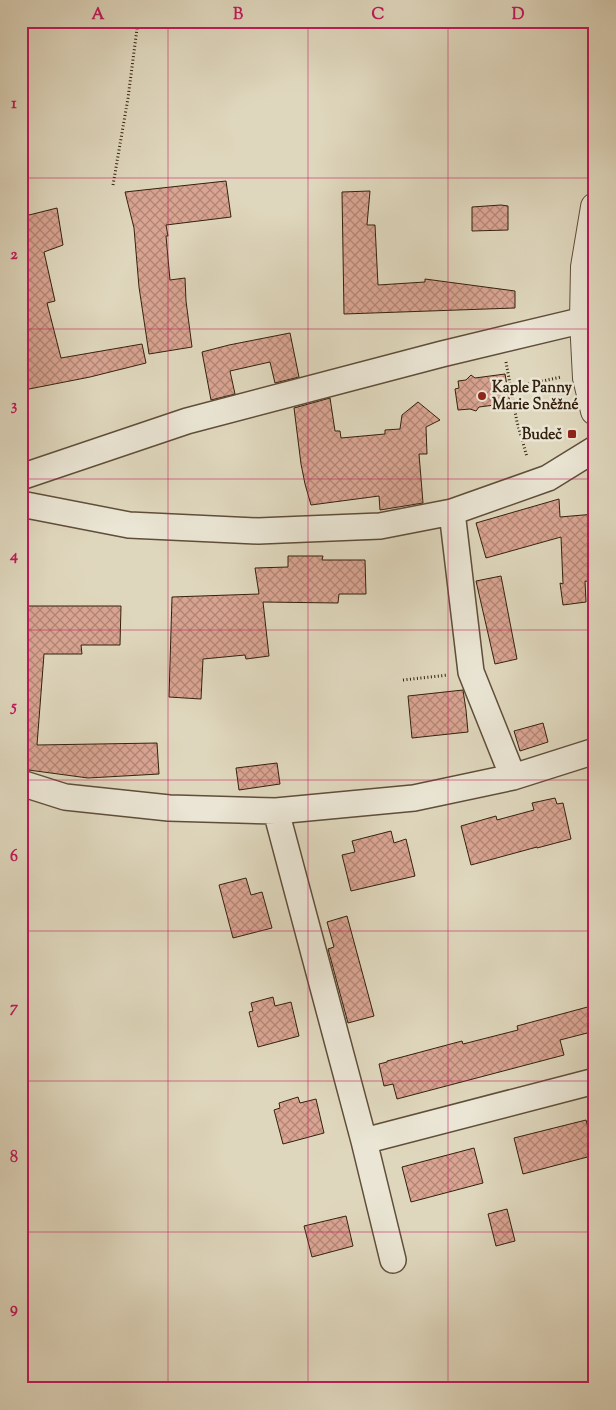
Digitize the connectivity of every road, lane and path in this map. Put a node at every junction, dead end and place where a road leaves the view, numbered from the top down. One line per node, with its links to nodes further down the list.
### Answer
1 (138, 21): 2 (path)
2 (113, 185)
3 (595, 207): 4 (street)
4 (584, 320): 6 (street); 9 (street)
5 (561, 377): 8 (path)
6 (595, 411)
7 (595, 449): 11 (street)
8 (527, 457)
9 (21, 477)
10 (21, 504): 11 (street)
11 (452, 512): 12 (street)
12 (471, 672): 13 (path); 15 (street)
13 (403, 680)
14 (595, 751): 15 (street)
15 (513, 777): 17 (street)
16 (21, 783): 17 (street)
17 (276, 811): 19 (street)
18 (595, 1081): 19 (street)
19 (364, 1141): 20 (street)
20 (393, 1260)

